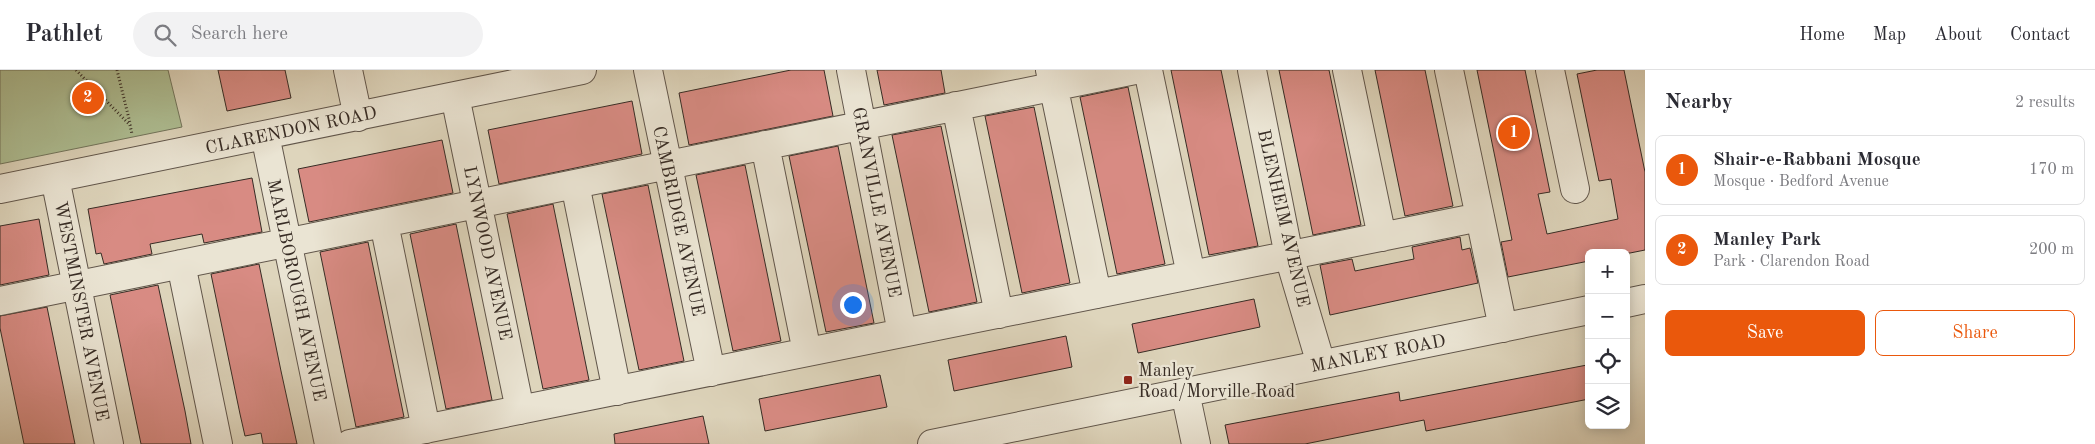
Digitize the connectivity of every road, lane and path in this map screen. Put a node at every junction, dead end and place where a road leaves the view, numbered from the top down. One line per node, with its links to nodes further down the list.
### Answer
1 (76, 70): 17 (path)
2 (117, 70): 17 (path)
3 (348, 70): 16 (street)
4 (582, 70): 14 (street, CLARENDON ROAD)
5 (648, 70): 22 (street, CAMBRIDGE AVENUE)
6 (851, 70): 18 (street, GRANVILLE AVENUE)
7 (1135, 70): 13 (street)
8 (1148, 70): 34 (street)
9 (1252, 70): 32 (street, BLENHEIM AVENUE)
10 (1347, 70): 30 (street)
11 (1449, 70): 28 (street)
12 (1550, 70): 26 (street)
13 (1051, 78): 15 (street); 36 (street)
14 (455, 96): 16 (street, CLARENDON ROAD); 27 (street, LYNWOOD AVENUE)
15 (956, 106): 18 (street); 41 (street)
16 (358, 117): 19 (street, CLARENDON ROAD)
17 (130, 125): 21 (path)
18 (862, 125): 20 (street); 43 (street, GRANVILLE AVENUE)
19 (265, 135): 21 (street, CLARENDON ROAD); 31 (street, MARLBOROUGH AVENUE)
20 (765, 145): 22 (street); 44 (street)
21 (138, 161): 23 (street, CLARENDON ROAD)
22 (668, 165): 24 (street); 46 (street, CAMBRIDGE AVENUE)
23 (55, 178): 25 (street, CLARENDON ROAD); 35 (street, WESTMINSTER AVENUE)
24 (575, 184): 27 (street); 47 (street)
25 (0, 189)
26 (1576, 189)
27 (478, 204): 29 (street); 49 (street, LYNWOOD AVENUE)
28 (1480, 217): 30 (street); 42 (street)
29 (384, 223): 31 (street); 50 (street)
30 (1382, 237): 32 (street)
31 (287, 243): 33 (street); 53 (street, MARLBOROUGH AVENUE)
32 (1289, 256): 34 (street); 45 (street, BLENHEIM AVENUE)
33 (181, 264): 35 (street); 52 (street)
34 (1192, 275): 36 (street)
35 (77, 286): 38 (street); 51 (street, WESTMINSTER AVENUE)
36 (1096, 294): 41 (street)
37 (1645, 299): 39 (street)
38 (0, 302)
39 (1630, 302)
40 (1585, 311): 42 (street, MANLEY ROAD)
41 (999, 314): 43 (street)
42 (1503, 328): 45 (street, MANLEY ROAD)
43 (902, 333): 44 (street)
44 (808, 352): 46 (street)
45 (1321, 364): 48 (street, MANLEY ROAD)
46 (711, 372): 47 (street)
47 (617, 391): 49 (street)
48 (1185, 392): 55 (street, MANLEY ROAD); 56 (street)
49 (520, 410): 50 (street)
50 (426, 429): 54 (street)
51 (109, 444)
52 (218, 444)
53 (329, 444)
54 (350, 444)
55 (932, 444)
56 (1196, 444)

